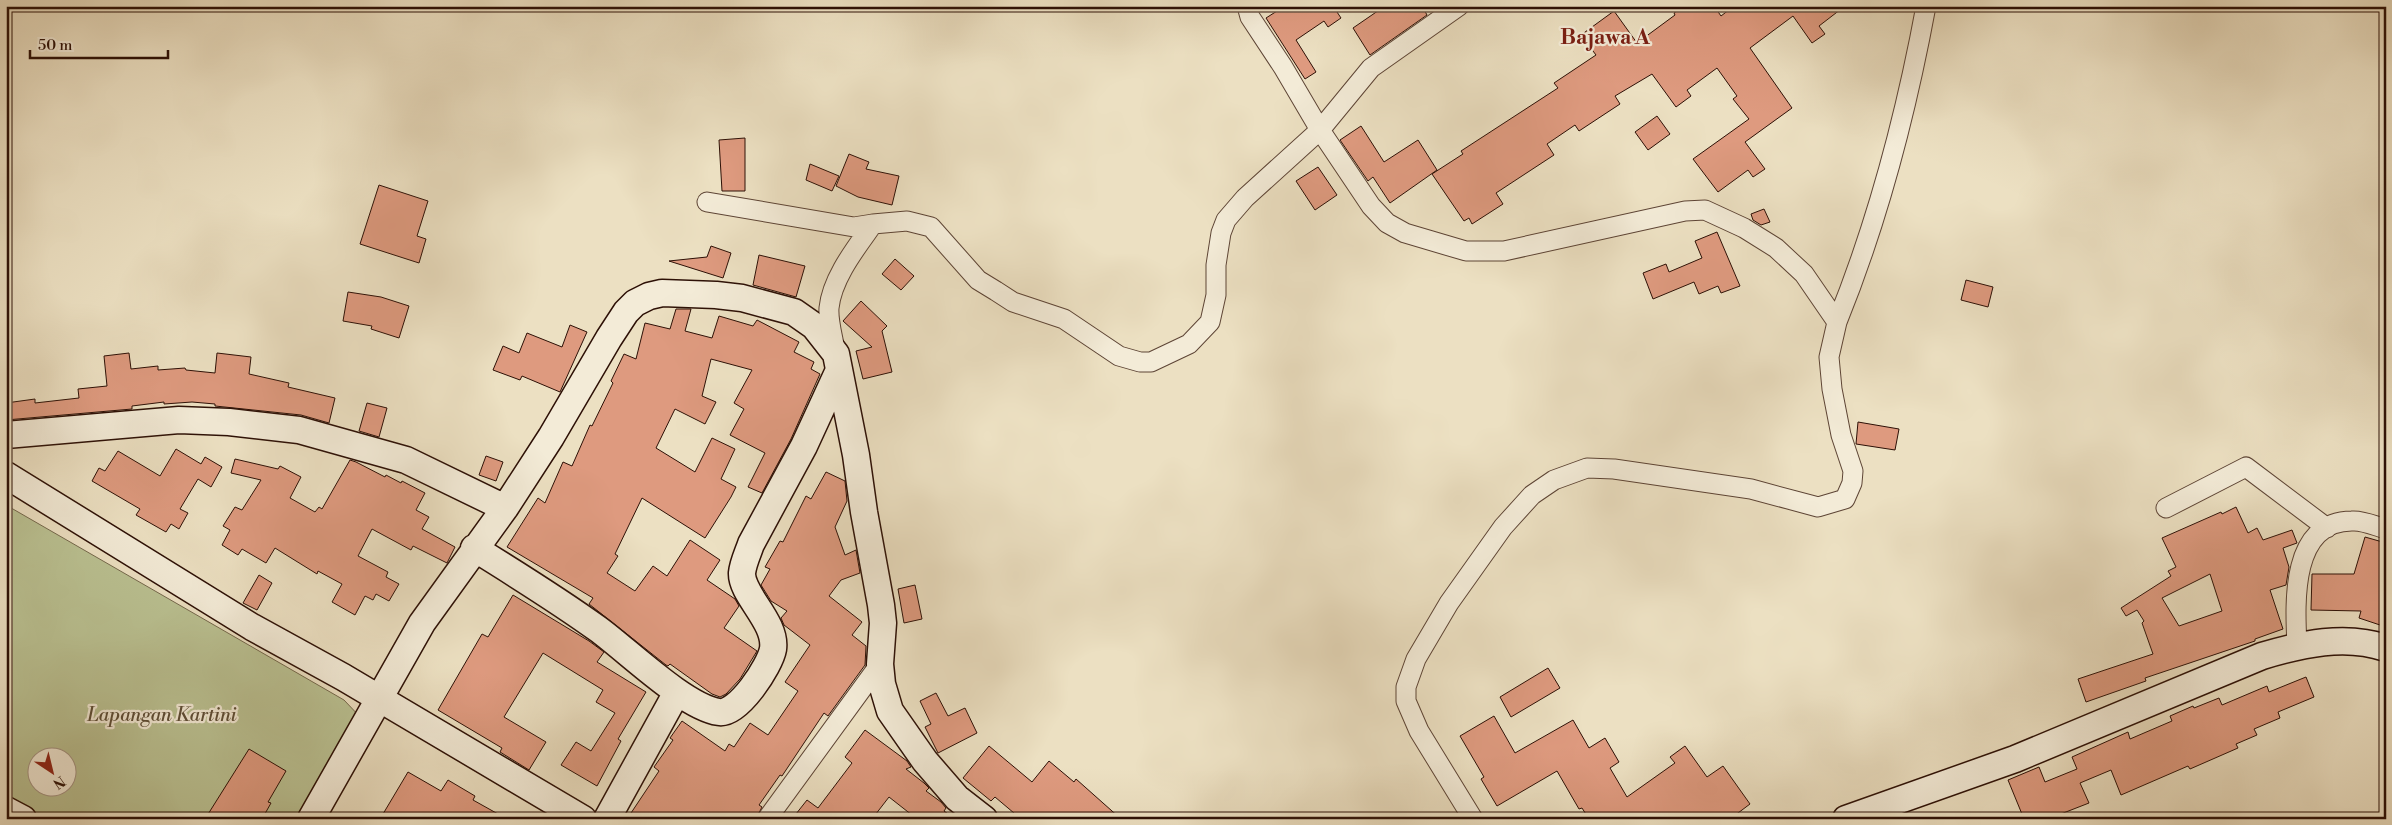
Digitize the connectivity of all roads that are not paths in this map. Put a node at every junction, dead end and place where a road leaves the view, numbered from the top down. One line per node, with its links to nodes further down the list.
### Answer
1 (1247, 6): 4 (street)
2 (1459, 6): 4 (street)
3 (1926, 6): 7 (street)
4 (1320, 130): 6 (street); 7 (street)
5 (707, 202): 6 (street)
6 (873, 224): 8 (street)
7 (1837, 322): 28 (street)
8 (837, 362): 11 (street); 18 (street); 19 (street)
9 (6, 435): 11 (street)
10 (6, 474): 20 (street)
11 (505, 508): 15 (street)
12 (2166, 508): 13 (street)
13 (2327, 528): 14 (street); 16 (street)
14 (2386, 529)
15 (474, 548): 19 (street); 20 (street)
16 (2296, 646): 17 (street); 29 (street)
17 (2386, 648)
18 (880, 664): 26 (street); 27 (street)
19 (677, 692): 25 (street)
20 (380, 699): 23 (street); 24 (street)
21 (6, 810): 22 (street)
22 (22, 819)
23 (311, 819)
24 (583, 819)
25 (607, 819)
26 (767, 819)
27 (984, 819)
28 (1473, 819)
29 (1846, 819)

